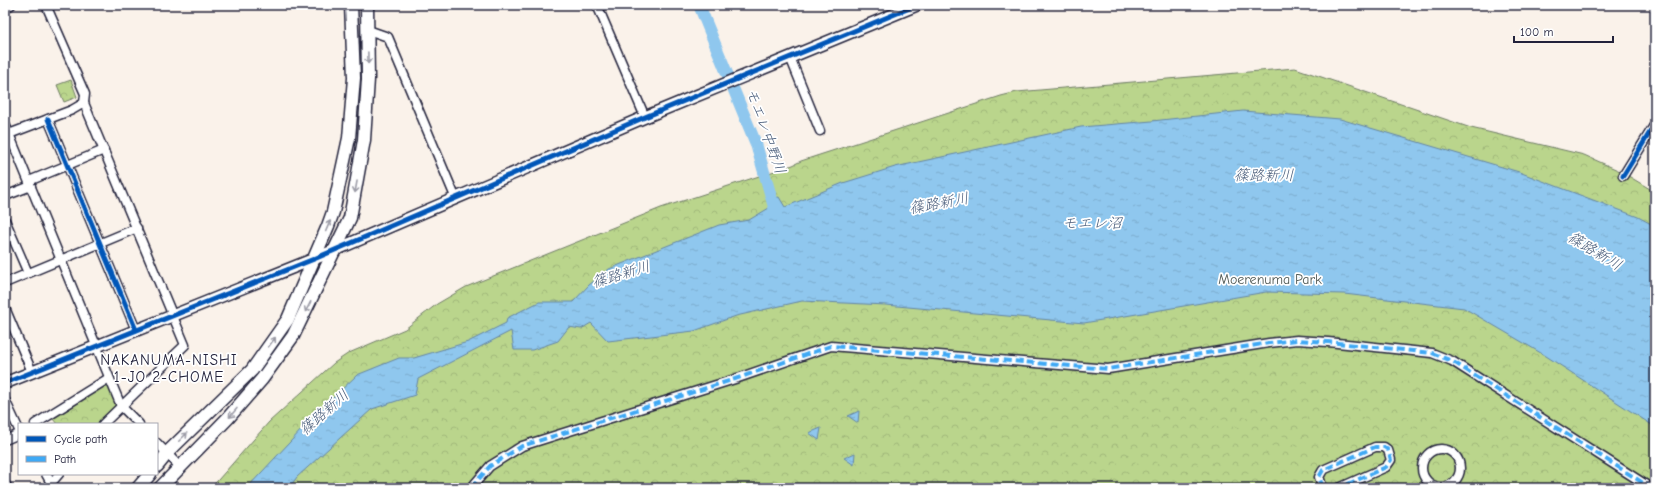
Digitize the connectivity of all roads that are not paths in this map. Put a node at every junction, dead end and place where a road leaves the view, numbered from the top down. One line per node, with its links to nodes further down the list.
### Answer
1 (11, 5): 7 (street)
2 (46, 5): 10 (street)
3 (351, 5): 28 (main road, one-way to 3)
4 (367, 5): 8 (main road)
5 (597, 5): 11 (street)
6 (917, 5): 9 (street)
7 (5, 8)
8 (368, 30): 22 (street); 26 (main road, one-way to 26)
9 (790, 57): 11 (street); 15 (street)
10 (84, 103): 12 (street); 17 (street)
11 (645, 117): 22 (street)
12 (48, 119): 16 (street); 18 (street)
13 (5, 124): 16 (street)
14 (1655, 124): 19 (street)
15 (820, 131)
16 (9, 134): 20 (street)
17 (104, 150): 18 (street); 24 (street)
18 (67, 166): 20 (street); 25 (street)
19 (1623, 176)
20 (30, 184): 21 (street); 27 (street)
21 (5, 196)
22 (456, 199): 26 (street)
23 (5, 220): 29 (street)
24 (137, 228): 25 (street); 32 (street)
25 (100, 243): 27 (street); 33 (street)
26 (335, 250): 28 (street); 49 (main road, one-way to 49)
27 (61, 259): 29 (street); 34 (street)
28 (314, 259): 32 (street); 47 (main road, one-way to 28)
29 (28, 273): 30 (street)
30 (5, 283)
31 (5, 308): 35 (street)
32 (173, 315): 33 (street); 39 (street)
33 (136, 330): 34 (street)
34 (97, 346): 35 (street); 36 (street)
35 (32, 372): 37 (street)
36 (109, 378): 39 (street); 40 (street)
37 (5, 384)
38 (5, 400): 43 (street)
39 (121, 406): 41 (street); 42 (street)
40 (37, 423)
41 (104, 423)
42 (138, 423)
43 (18, 428)
44 (18, 434): 45 (street)
45 (5, 440)
46 (158, 444): 47 (street)
47 (168, 454): 48 (main road); 49 (street)
48 (158, 465)
49 (180, 467): 58 (main road)
50 (46, 475): 54 (street)
51 (58, 475): 54 (street)
52 (149, 475): 57 (main road)
53 (5, 484): 56 (street)
54 (49, 485)
55 (1447, 486): 55 (street)
56 (8, 488)
57 (138, 488)
58 (160, 488)
59 (471, 488): 62 (street)
60 (1323, 488): 61 (street)
61 (1340, 488)
62 (1651, 488)

